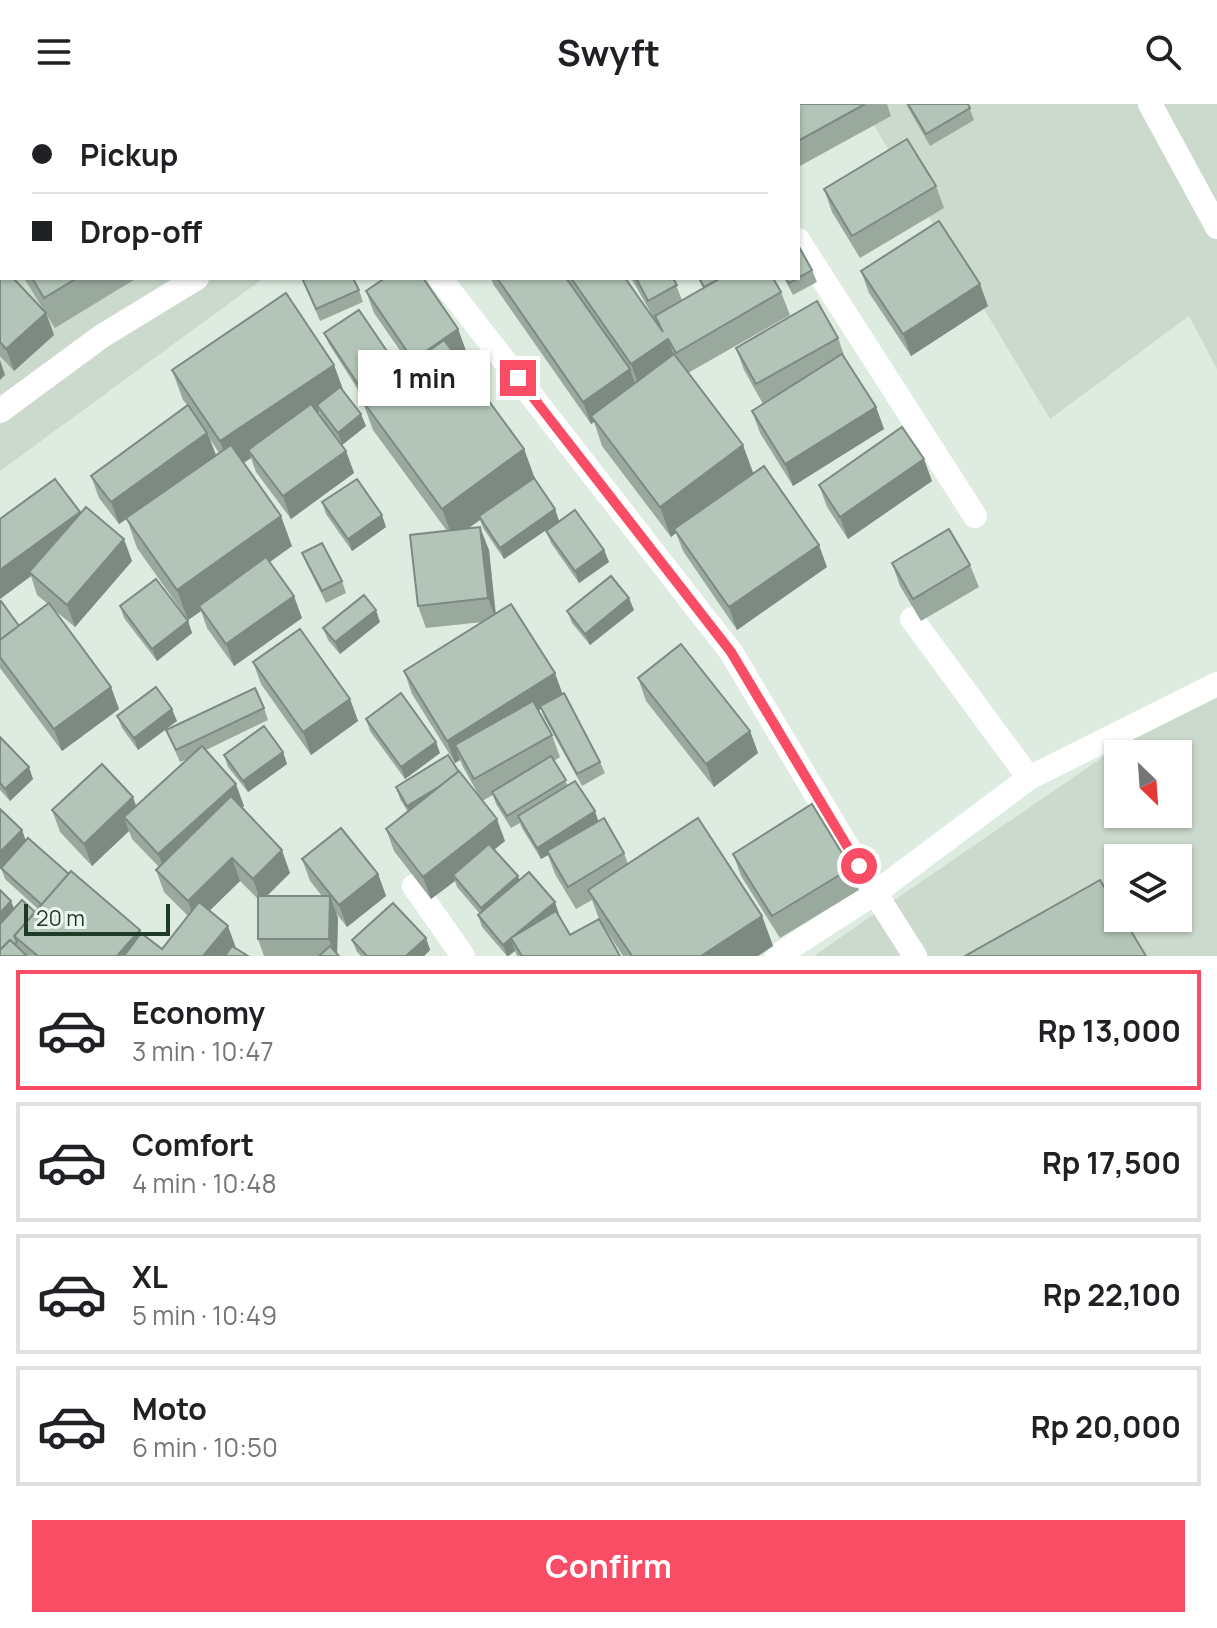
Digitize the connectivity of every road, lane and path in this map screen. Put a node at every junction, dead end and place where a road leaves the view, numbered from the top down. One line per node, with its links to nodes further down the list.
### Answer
1 (1150, 104): 2 (street)
2 (1217, 227)
3 (800, 243): 7 (street)
4 (194, 280): 6 (street)
5 (442, 280): 12 (street)
6 (0, 411)
7 (975, 516)
8 (912, 619): 10 (street)
9 (1217, 684): 10 (street)
10 (1029, 778): 12 (street)
11 (414, 886): 13 (street)
12 (875, 893): 14 (street); 15 (street)
13 (463, 956)
14 (777, 956)
15 (915, 956)

